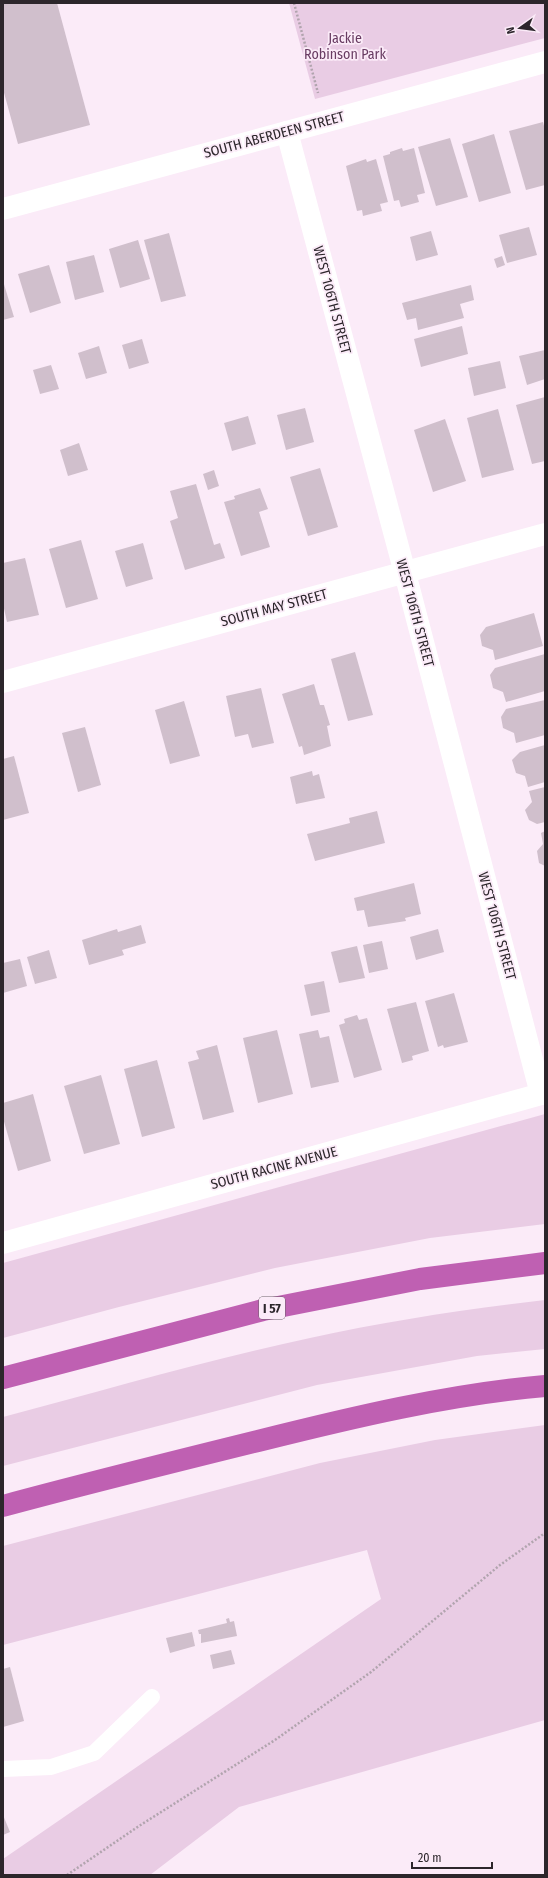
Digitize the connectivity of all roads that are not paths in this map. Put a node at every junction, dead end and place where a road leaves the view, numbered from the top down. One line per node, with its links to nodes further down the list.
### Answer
1 (545, 62): 2 (street, SOUTH ABERDEEN STREET)
2 (286, 132): 3 (street, SOUTH ABERDEEN STREET); 5 (street, WEST 106TH STREET)
3 (3, 209)
4 (545, 534): 5 (street, SOUTH MAY STREET)
5 (405, 572): 6 (street, SOUTH MAY STREET); 7 (street, WEST 106TH STREET)
6 (3, 682)
7 (543, 1094): 8 (street, SOUTH RACINE AVENUE)
8 (3, 1243)
9 (545, 1263): 10 (highway, I 57)
10 (3, 1378)
11 (545, 1386): 12 (highway)
12 (3, 1506)
13 (152, 1697): 14 (lane)
14 (3, 1769)

